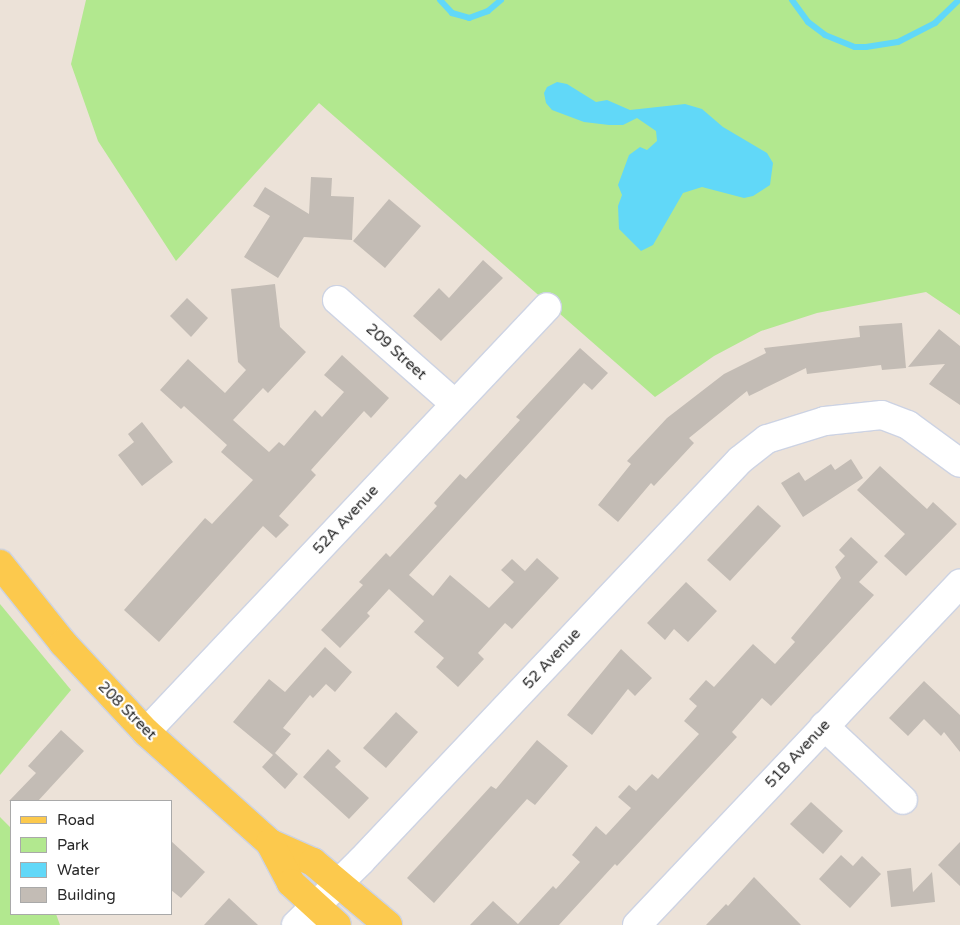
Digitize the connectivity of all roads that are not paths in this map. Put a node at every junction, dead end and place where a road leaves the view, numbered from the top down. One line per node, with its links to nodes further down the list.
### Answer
1 (337, 300): 3 (street, 209 Street)
2 (546, 307): 3 (street, 52A Avenue)
3 (454, 404): 8 (street, 52A Avenue)
4 (960, 463): 11 (street, 52 Avenue)
5 (0, 564): 8 (main road, 208 Street)
6 (960, 583): 7 (street, 51B Avenue)
7 (824, 726): 9 (street); 13 (street, 51B Avenue)
8 (146, 732): 10 (main road, 208 Street)
9 (903, 800)
10 (270, 843): 11 (main road, 208 Street); 12 (main road, 208 Street)
11 (338, 883): 12 (street, 52 Avenue); 16 (main road, 208 Street)
12 (315, 906): 14 (street, 52 Avenue); 15 (main road, 208 Street)
13 (639, 924)
14 (296, 925)
15 (337, 925)
16 (388, 925)

